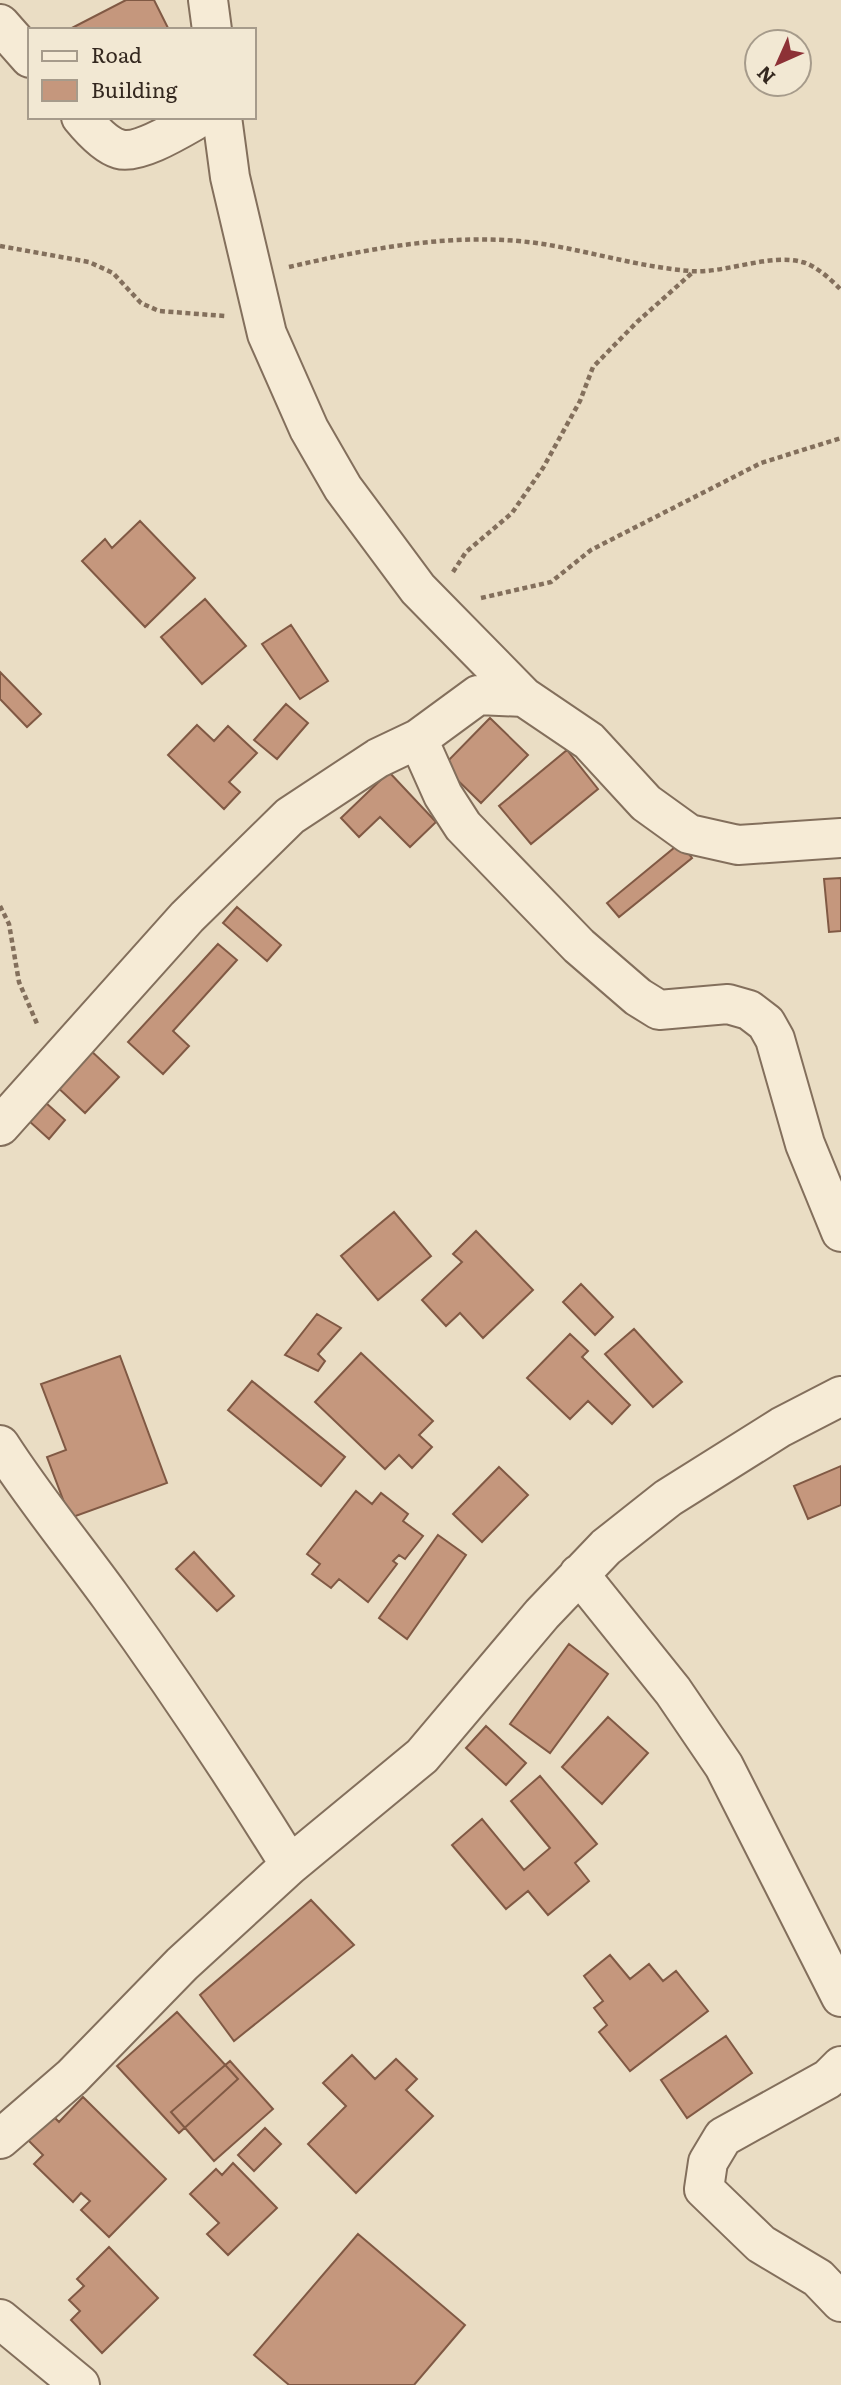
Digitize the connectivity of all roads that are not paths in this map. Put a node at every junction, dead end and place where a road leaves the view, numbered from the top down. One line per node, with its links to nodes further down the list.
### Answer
1 (208, 0): 3 (street)
2 (0, 24): 4 (street)
3 (212, 28)
4 (28, 56)
5 (83, 119): 6 (street)
6 (197, 119)
7 (222, 119): 8 (street)
8 (524, 697): 9 (street); 10 (street)
9 (418, 739): 11 (street); 12 (street)
10 (841, 838)
11 (0, 1125)
12 (841, 1232)
13 (841, 1396): 15 (street)
14 (0, 1445): 16 (street)
15 (579, 1574): 16 (street); 17 (street)
16 (290, 1865): 19 (street)
17 (841, 1997)
18 (841, 2066): 20 (street)
19 (0, 2139)
20 (841, 2302)
21 (0, 2319): 22 (street)
22 (80, 2385)

